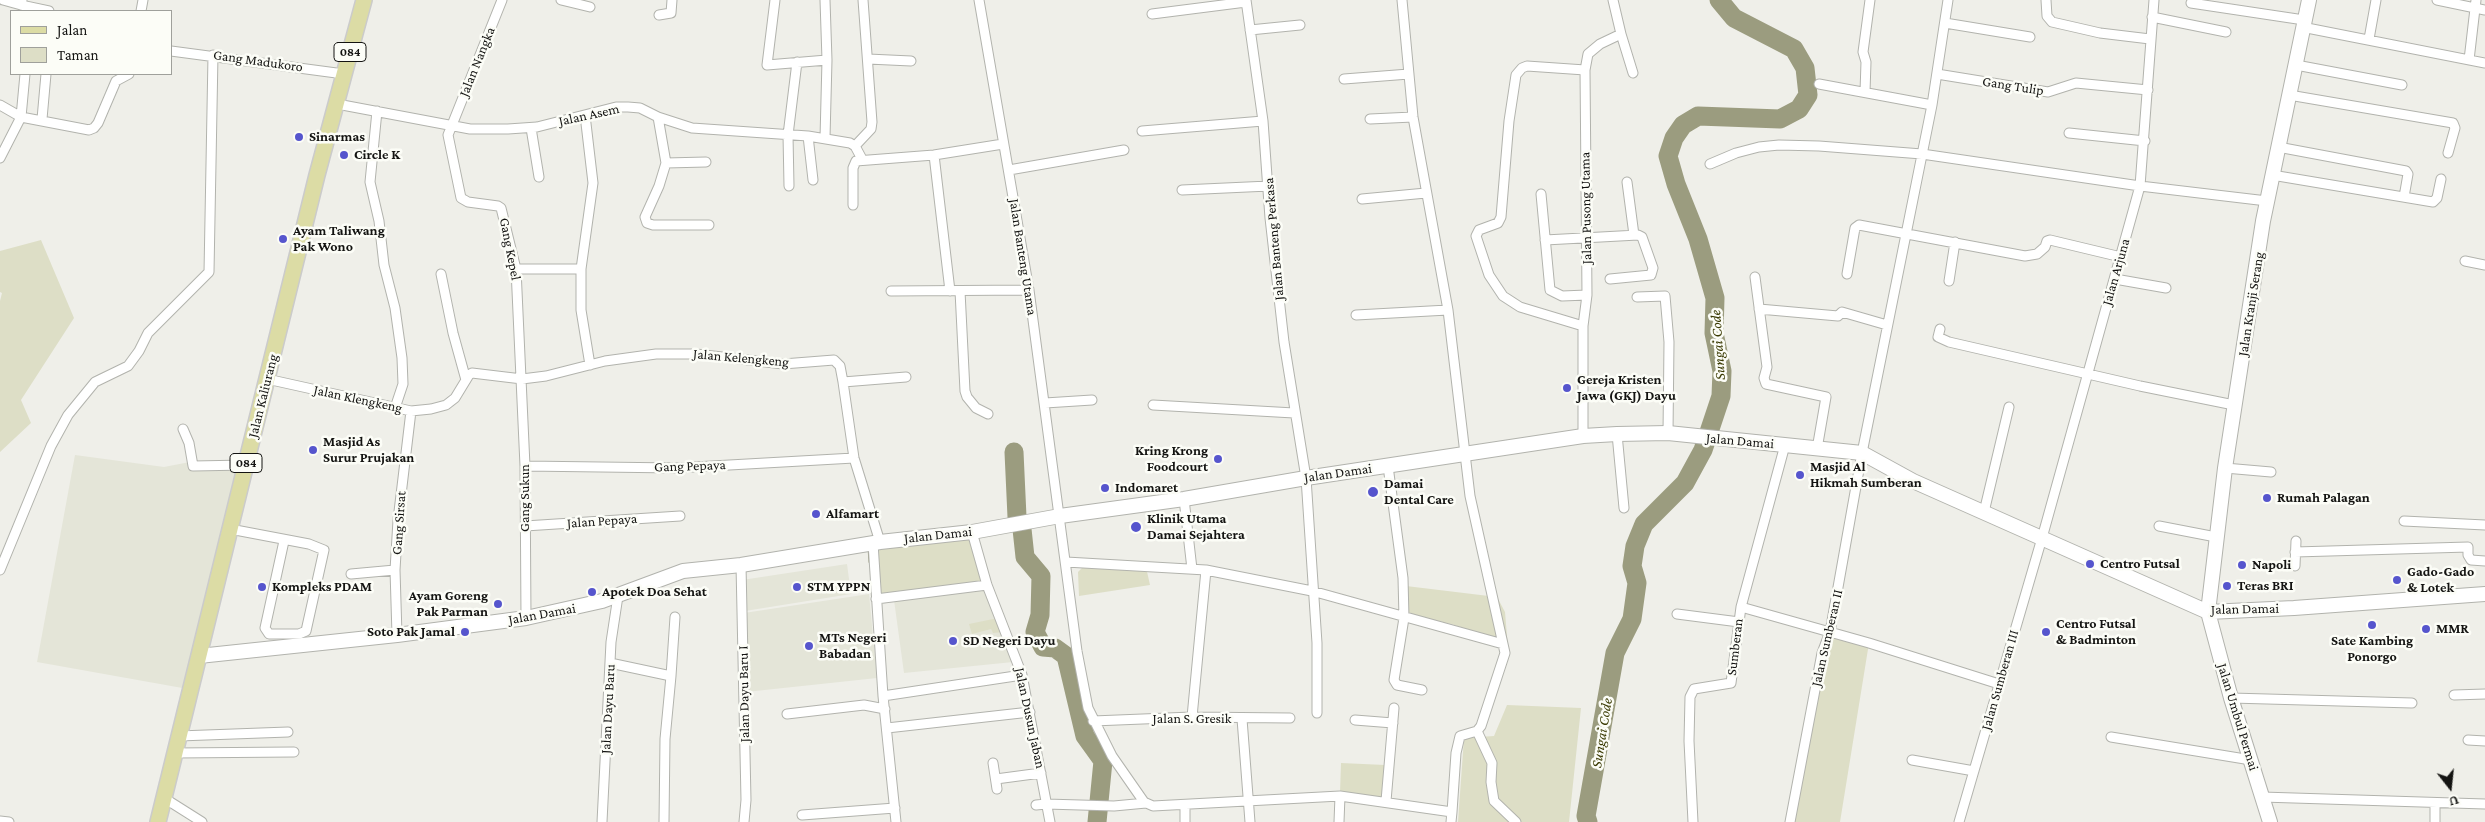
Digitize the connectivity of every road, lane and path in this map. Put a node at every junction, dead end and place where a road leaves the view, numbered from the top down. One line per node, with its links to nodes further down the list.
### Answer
1 (2, 0): 20 (street)
2 (364, 0): 49 (main road, Jalan Kaliurang / 084)
3 (502, 0): 72 (street, Jalan Nangka)
4 (561, 0): 23 (street)
5 (672, 0): 27 (street)
6 (775, 0): 44 (street)
7 (825, 0): 41 (street)
8 (863, 0): 40 (street)
9 (979, 0): 80 (street, Jalan Banteng Utama)
10 (1402, 0): 50 (street)
11 (1613, 0): 34 (street)
12 (1870, 0): 59 (street)
13 (1948, 0): 29 (street, Jalan Sumberan II)
14 (2046, 0): 36 (street)
15 (2154, 0): 28 (street, Jalan Arjuna)
16 (2309, 0): 30 (main road, Jalan Kranji Serang)
17 (2376, 0): 37 (street)
18 (2437, 0): 22 (street)
19 (1246, 1): 26 (street); 32 (street, Jalan Banteng Perkasa)
20 (22, 3): 24 (street)
21 (2191, 3): 30 (street)
22 (2475, 4): 25 (street); 42 (street)
23 (590, 7)
24 (32, 10)
25 (2485, 10)
26 (1152, 14)
27 (659, 15)
28 (2152, 16): 33 (street); 36 (street, Jalan Arjuna)
29 (1945, 23): 35 (street); 51 (street, Jalan Sumberan II)
30 (2303, 23): 37 (street); 46 (main road, Jalan Kranji Serang)
31 (1300, 25): 32 (street)
32 (1250, 30): 71 (street, Jalan Banteng Perkasa)
33 (2226, 32)
34 (1621, 34): 47 (street, Jalan Pusong Utama); 48 (street)
35 (2030, 37)
36 (2150, 38): 58 (street, Jalan Arjuna)
37 (2369, 39): 42 (street)
38 (172, 50): 39 (street, Gang Madukoro)
39 (213, 55): 49 (street, Gang Madukoro); 190 (street)
40 (868, 59): 43 (street); 81 (street)
41 (827, 60): 44 (street); 78 (street)
42 (2469, 60): 45 (street)
43 (911, 61)
44 (797, 62): 76 (street)
45 (2485, 63)
46 (2296, 65): 57 (street); 60 (main road, Jalan Kranji Serang)
47 (1585, 70): 111 (street, Jalan Pusong Utama); 135 (street)
48 (1633, 73)
49 (344, 74): 61 (main road, Jalan Kaliurang / 084)
50 (1409, 74): 55 (street); 68 (street)
51 (1937, 74): 58 (street, Gang Tulip); 63 (street, Jalan Sumberan II)
52 (26, 75): 67 (street)
53 (46, 75): 69 (street)
54 (127, 75): 69 (street)
55 (1344, 79)
56 (1819, 84): 59 (street)
57 (2402, 85)
58 (2148, 90): 79 (street, Jalan Arjuna)
59 (1865, 92): 63 (street)
60 (2289, 95): 82 (main road, Jalan Kranji Serang); 84 (street)
61 (336, 104): 64 (street, Jalan Asem); 140 (main road, Jalan Kaliurang / 084)
62 (0, 105): 67 (street)
63 (1932, 105): 85 (street, Jalan Sumberan II)
64 (377, 111): 72 (street, Jalan Asem); 149 (street)
65 (585, 115): 66 (street, Jalan Asem); 73 (street, Jalan Asem); 118 (street)
66 (654, 115): 76 (street, Jalan Asem); 90 (street)
67 (21, 117): 69 (street); 87 (street)
68 (1413, 117): 70 (street); 102 (street)
69 (42, 119)
70 (1370, 119)
71 (1263, 121): 74 (street); 99 (street, Jalan Banteng Perkasa)
72 (452, 124): 73 (street, Jalan Asem); 117 (street, Gang Kepel)
73 (531, 128): 94 (street)
74 (1142, 130)
75 (2070, 133): 79 (street)
76 (788, 136): 77 (street, Jalan Asem); 98 (street)
77 (808, 136): 78 (street, Jalan Asem); 96 (street)
78 (825, 138): 81 (street, Jalan Asem)
79 (2145, 141): 100 (street, Jalan Arjuna)
80 (1003, 144): 86 (street); 92 (street, Jalan Banteng Utama)
81 (855, 146): 88 (street)
82 (2278, 147): 93 (main road, Jalan Kranji Serang); 104 (street)
83 (1124, 150): 92 (street)
84 (2448, 153)
85 (1922, 154): 91 (street); 100 (street); 109 (street, Jalan Sumberan II)
86 (934, 155): 88 (street); 128 (street)
87 (0, 158)
88 (862, 159): 107 (street)
89 (706, 162): 90 (street)
90 (666, 163): 108 (street)
91 (1710, 164)
92 (1009, 170): 126 (street, Jalan Banteng Utama)
93 (2272, 175): 104 (street); 106 (main road, Jalan Kranji Serang)
94 (539, 177)
95 (2441, 179): 104 (street)
96 (813, 180)
97 (1627, 182): 110 (street)
98 (789, 186)
99 (1269, 186): 101 (street); 151 (street, Jalan Banteng Perkasa)
100 (2140, 186): 106 (street); 114 (street, Jalan Arjuna)
101 (1182, 190)
102 (1426, 193): 105 (street); 132 (street)
103 (1541, 194): 112 (street)
104 (2404, 197)
105 (1362, 199)
106 (2267, 202): 147 (main road, Jalan Kranji Serang)
107 (853, 205)
108 (709, 225)
109 (1904, 233): 113 (street); 120 (street); 134 (street, Jalan Sumberan II)
110 (1634, 235): 111 (street); 122 (street)
111 (1586, 238): 112 (street); 129 (street, Jalan Pusong Utama)
112 (1545, 240): 129 (street)
113 (1955, 242): 114 (street); 124 (street)
114 (2121, 257): 123 (street, Jalan Arjuna)
115 (2465, 261): 116 (street)
116 (2485, 265)
117 (516, 269): 118 (street); 141 (street, Gang Kepel)
118 (581, 269): 137 (street)
119 (441, 274): 142 (street)
120 (1846, 274)
121 (1755, 277): 131 (street)
122 (1610, 279)
123 (2115, 279): 125 (street); 138 (street, Jalan Arjuna)
124 (1949, 281)
125 (2166, 288)
126 (1029, 290): 128 (street); 145 (street, Jalan Banteng Utama)
127 (891, 291): 128 (street)
128 (955, 291): 152 (street)
129 (1587, 295): 135 (street, Jalan Pusong Utama)
130 (1637, 297): 154 (street)
131 (1760, 309): 134 (street); 158 (street)
132 (1448, 310): 133 (street); 160 (street)
133 (1356, 315)
134 (1887, 325): 159 (street, Jalan Sumberan II)
135 (1583, 326): 156 (street, Jalan Pusong Utama)
136 (1940, 329): 138 (street)
137 (590, 365): 141 (street, Jalan Kelengkeng); 143 (street, Jalan Kelengkeng)
138 (2087, 373): 147 (street); 180 (street, Jalan Arjuna)
139 (906, 377): 143 (street)
140 (267, 379): 149 (street, Jalan Klengkeng); 162 (main road, Jalan Kaliurang / 084)
141 (522, 379): 142 (street); 163 (street, Gang Sukun)
142 (466, 380): 150 (street, Jalan Klengkeng)
143 (843, 382): 161 (street, Jalan Kelengkeng)
144 (1092, 400): 145 (street)
145 (1045, 403): 172 (street, Jalan Banteng Utama)
146 (1153, 405): 151 (street)
147 (2234, 405): 165 (main road, Jalan Kranji Serang)
148 (2009, 407): 170 (street)
149 (395, 408): 150 (street, Jalan Klengkeng)
150 (411, 411): 191 (street, Gang Sirsat)
151 (1294, 413): 167 (street, Jalan Banteng Perkasa)
152 (988, 414)
153 (183, 429): 162 (street)
154 (1668, 433): 155 (main road, Jalan Damai); 157 (main road, Jalan Damai)
155 (1617, 434): 156 (main road, Jalan Damai); 169 (street)
156 (1583, 436): 160 (main road, Jalan Damai)
157 (1785, 445): 158 (main road, Jalan Damai); 199 (street, Sumberan)
158 (1816, 449): 159 (main road, Jalan Damai)
159 (1862, 453): 170 (main road, Jalan Damai); 206 (street, Jalan Sumberan II)
160 (1465, 455): 164 (main road, Jalan Damai); 208 (street)
161 (854, 458): 163 (street, Gang Pepaya); 183 (street, Jalan Kelengkeng)
162 (246, 465): 177 (main road, Jalan Kaliurang / 084)
163 (525, 466): 175 (street, Gang Sukun)
164 (1388, 466): 167 (main road, Jalan Damai); 204 (street)
165 (2225, 468): 166 (street); 179 (main road, Jalan Kranji Serang)
166 (2271, 472)
167 (1306, 478): 168 (main road, Jalan Damai); 195 (street, Jalan Banteng Perkasa)
168 (1184, 499): 172 (main road, Jalan Damai); 189 (street)
169 (1624, 508)
170 (1984, 512): 180 (main road, Jalan Damai)
171 (680, 516): 175 (street, Jalan Pepaya)
172 (1060, 516): 178 (main road, Jalan Damai); 185 (street, Jalan Banteng Utama)
173 (2404, 521): 174 (street)
174 (2485, 525)
175 (525, 526): 203 (street, Gang Sukun)
176 (2160, 526): 179 (street)
177 (230, 529): 181 (street); 209 (main road, Jalan Kaliurang / 084)
178 (972, 532): 183 (main road, Jalan Damai); 194 (street, Jalan Dusun Jaban)
179 (2216, 537): 200 (main road, Jalan Kranji Serang)
180 (2042, 538): 200 (main road, Jalan Damai); 213 (street, Jalan Sumberan III)
181 (284, 541): 181 (street)
182 (2296, 541): 184 (street)
183 (876, 542): 187 (main road, Jalan Damai); 198 (street, Jalan Kelengkeng)
184 (2296, 552): 186 (street); 188 (street)
185 (1066, 562): 189 (street); 229 (street, Jalan Banteng Utama)
186 (2485, 562)
187 (741, 565): 197 (main road, Jalan Damai); 265 (street, Jalan Dayu Baru I)
188 (2295, 566)
189 (1192, 569): 192 (street)
190 (0, 570)
191 (396, 570): 193 (street); 207 (street, Gang Sirsat)
192 (1206, 570): 195 (street); 225 (street)
193 (351, 574)
194 (988, 585): 198 (street); 211 (street, Jalan Dusun Jaban)
195 (1312, 592): 204 (street); 223 (street, Jalan Banteng Perkasa)
196 (2485, 594): 200 (main road, Jalan Damai)
197 (618, 596): 203 (main road, Jalan Damai); 210 (street, Jalan Dayu Baru)
198 (876, 598): 217 (street, Jalan Kelengkeng)
199 (1741, 607): 205 (street, Sumberan); 206 (street)
200 (2208, 612): 218 (main road, Jalan Umbul Permai)
201 (1678, 614): 205 (street)
202 (675, 617): 212 (street)
203 (526, 618): 207 (main road, Jalan Damai)
204 (1404, 618): 208 (street); 214 (street)
205 (1739, 622): 273 (street, Sumberan)
206 (1830, 632): 213 (street); 274 (street, Jalan Sumberan II)
207 (397, 635): 209 (main road, Jalan Damai)
208 (1503, 644): 232 (street)
209 (199, 656): 234 (main road, Jalan Kaliurang / 084)
210 (610, 663): 212 (street); 263 (street, Jalan Dayu Baru)
211 (1022, 675): 217 (street); 222 (street, Jalan Dusun Jaban)
212 (672, 676): 264 (street)
213 (1999, 684): 243 (street, Jalan Sumberan III)
214 (1422, 690)
215 (2485, 694): 216 (street)
216 (2454, 695)
217 (884, 696): 221 (street, Jalan Kelengkeng)
218 (2231, 698): 219 (street); 241 (main road, Jalan Umbul Permai)
219 (2412, 703)
220 (1394, 708): 230 (street)
221 (885, 709): 224 (street); 231 (street, Jalan Kelengkeng)
222 (1028, 712): 231 (street); 244 (street, Jalan Dusun Jaban)
223 (1317, 713)
224 (788, 714)
225 (1192, 717): 227 (street, Jalan S. Gresik); 229 (street, Jalan S. Gresik)
226 (1290, 718): 227 (street, Jalan S. Gresik)
227 (1242, 719): 248 (street)
228 (1355, 720): 230 (street)
229 (1093, 721): 250 (street, Jalan Banteng Utama)
230 (1393, 723): 249 (street)
231 (887, 728): 256 (street, Jalan Kelengkeng)
232 (1477, 731): 257 (street); 272 (street)
233 (288, 732): 234 (street)
234 (179, 736): 239 (main road, Jalan Kaliurang / 084)
235 (2111, 737): 241 (street)
236 (2468, 740): 237 (street)
237 (2485, 741)
238 (294, 752): 239 (street)
239 (175, 753): 247 (main road, Jalan Kaliurang / 084)
240 (1912, 760): 243 (street)
241 (2251, 760): 246 (main road, Jalan Umbul Permai)
242 (993, 763): 244 (street)
243 (1974, 771): 275 (street, Jalan Sumberan III)
244 (1039, 773): 251 (street, Jalan Dusun Jaban)
245 (1340, 796): 248 (street); 249 (street); 270 (street)
246 (2262, 797): 252 (street); 276 (main road, Jalan Umbul Permai)
247 (164, 798): 261 (main road, Jalan Kaliurang / 084); 262 (street)
248 (1248, 800): 254 (street); 269 (street)
249 (1386, 801): 257 (street)
250 (1146, 803): 251 (street); 254 (street)
251 (1046, 804): 255 (street); 267 (street, Jalan Dusun Jaban)
252 (2435, 804): 253 (street); 277 (street)
253 (2485, 804)
254 (1185, 805): 268 (street)
255 (1036, 806)
256 (895, 808): 258 (street); 266 (street, Jalan Kelengkeng)
257 (1452, 812): 271 (street)
258 (802, 815)
259 (0, 821): 260 (street)
260 (9, 822)
261 (158, 822)
262 (202, 822)
263 (602, 822)
264 (664, 822)
265 (744, 822)
266 (896, 822)
267 (1050, 822)
268 (1185, 822)
269 (1250, 822)
270 (1339, 822)
271 (1450, 822)
272 (1516, 822)
273 (1693, 822)
274 (1790, 822)
275 (1958, 822)
276 (2270, 822)
277 (2435, 822)

